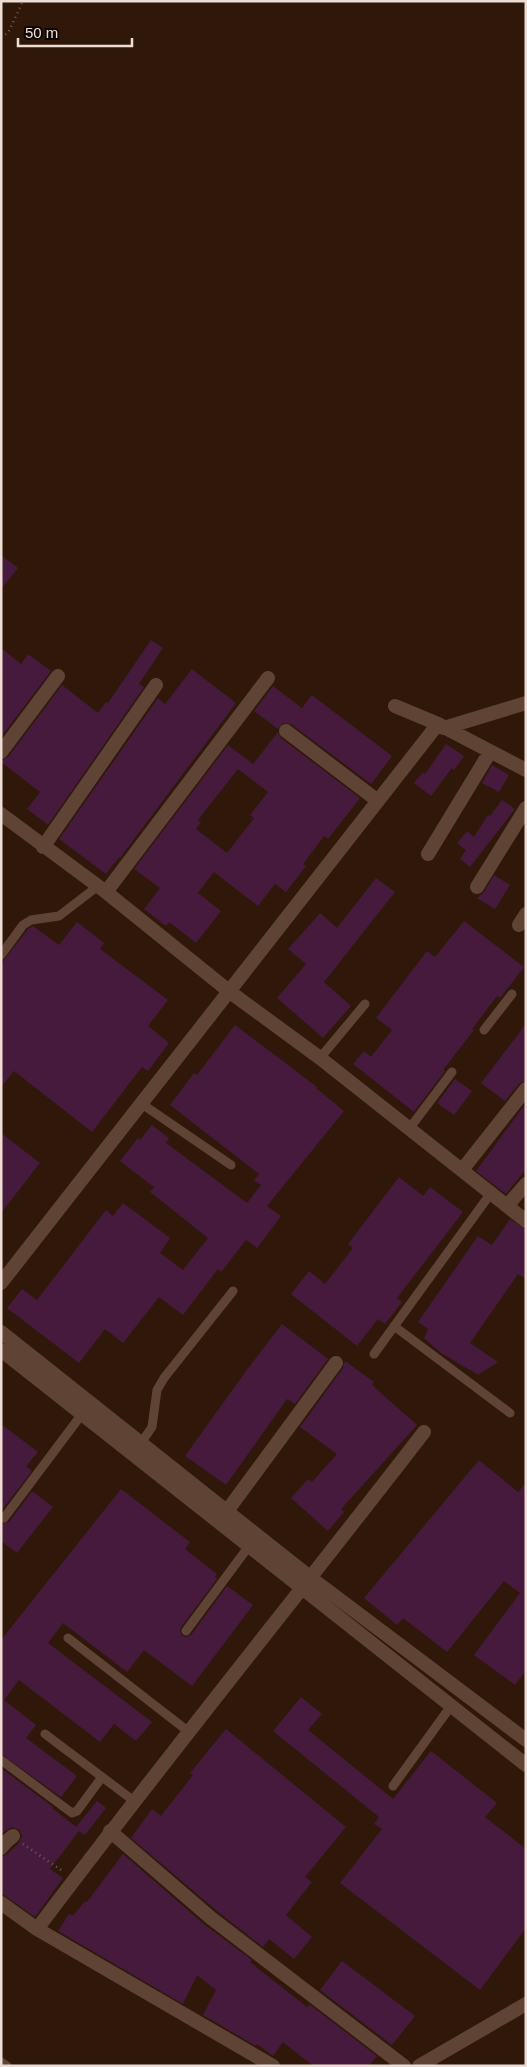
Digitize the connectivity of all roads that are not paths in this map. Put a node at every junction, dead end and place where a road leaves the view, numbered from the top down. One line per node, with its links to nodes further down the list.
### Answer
1 (58, 676): 8 (street)
2 (268, 678): 17 (street)
3 (156, 685): 14 (street)
4 (526, 703): 6 (street)
5 (395, 706): 6 (street)
6 (441, 726): 9 (street); 11 (street)
7 (286, 731): 11 (street)
8 (1, 752)
9 (490, 752): 10 (street); 15 (street)
10 (526, 770)
11 (378, 802): 19 (street)
12 (526, 808): 16 (street)
13 (1, 814): 14 (street)
14 (43, 847): 17 (street)
15 (428, 854)
16 (477, 886)
17 (102, 889): 18 (lane); 19 (street)
18 (1, 955)
19 (230, 992): 23 (street); 26 (street)
20 (512, 994): 22 (lane)
21 (365, 1004): 23 (lane)
22 (484, 1030)
23 (320, 1058): 27 (street)
24 (452, 1072): 27 (lane)
25 (526, 1089): 29 (street)
26 (142, 1104): 28 (lane); 34 (street)
27 (409, 1129): 29 (street)
28 (231, 1165)
29 (462, 1170): 31 (street)
30 (526, 1184): 32 (street)
31 (491, 1193): 32 (street); 36 (lane)
32 (507, 1206): 33 (street)
33 (526, 1221)
34 (1, 1284)
35 (233, 1291): 44 (lane)
36 (394, 1326): 39 (lane); 41 (lane)
37 (1, 1332): 44 (street)
38 (1, 1350): 42 (street)
39 (374, 1354)
40 (336, 1363): 45 (street)
41 (510, 1413)
42 (82, 1414): 46 (lane); 47 (street)
43 (424, 1432): 48 (street)
44 (141, 1442): 45 (street)
45 (227, 1511): 48 (street)
46 (4, 1518)
47 (249, 1546): 48 (street); 49 (lane)
48 (307, 1584): 51 (street); 52 (street); 54 (street)
49 (186, 1631)
50 (68, 1638): 54 (lane)
51 (392, 1638): 52 (street); 56 (street)
52 (382, 1651): 53 (street)
53 (451, 1706): 58 (street); 60 (lane)
54 (188, 1732): 61 (street)
55 (44, 1734): 59 (lane)
56 (526, 1740)
57 (1, 1760): 59 (lane)
58 (526, 1765)
59 (102, 1777): 61 (lane)
60 (393, 1786)
61 (134, 1800): 62 (street)
62 (110, 1830): 66 (street); 72 (street)
63 (13, 1836): 64 (street)
64 (1, 1848)
65 (1, 1904): 66 (street)
66 (37, 1929): 71 (street)
67 (526, 2004): 69 (street)
68 (1, 2062): 70 (lane)
69 (435, 2062): 73 (street)
70 (6, 2066)
71 (273, 2066)
72 (404, 2066)
73 (419, 2066)

